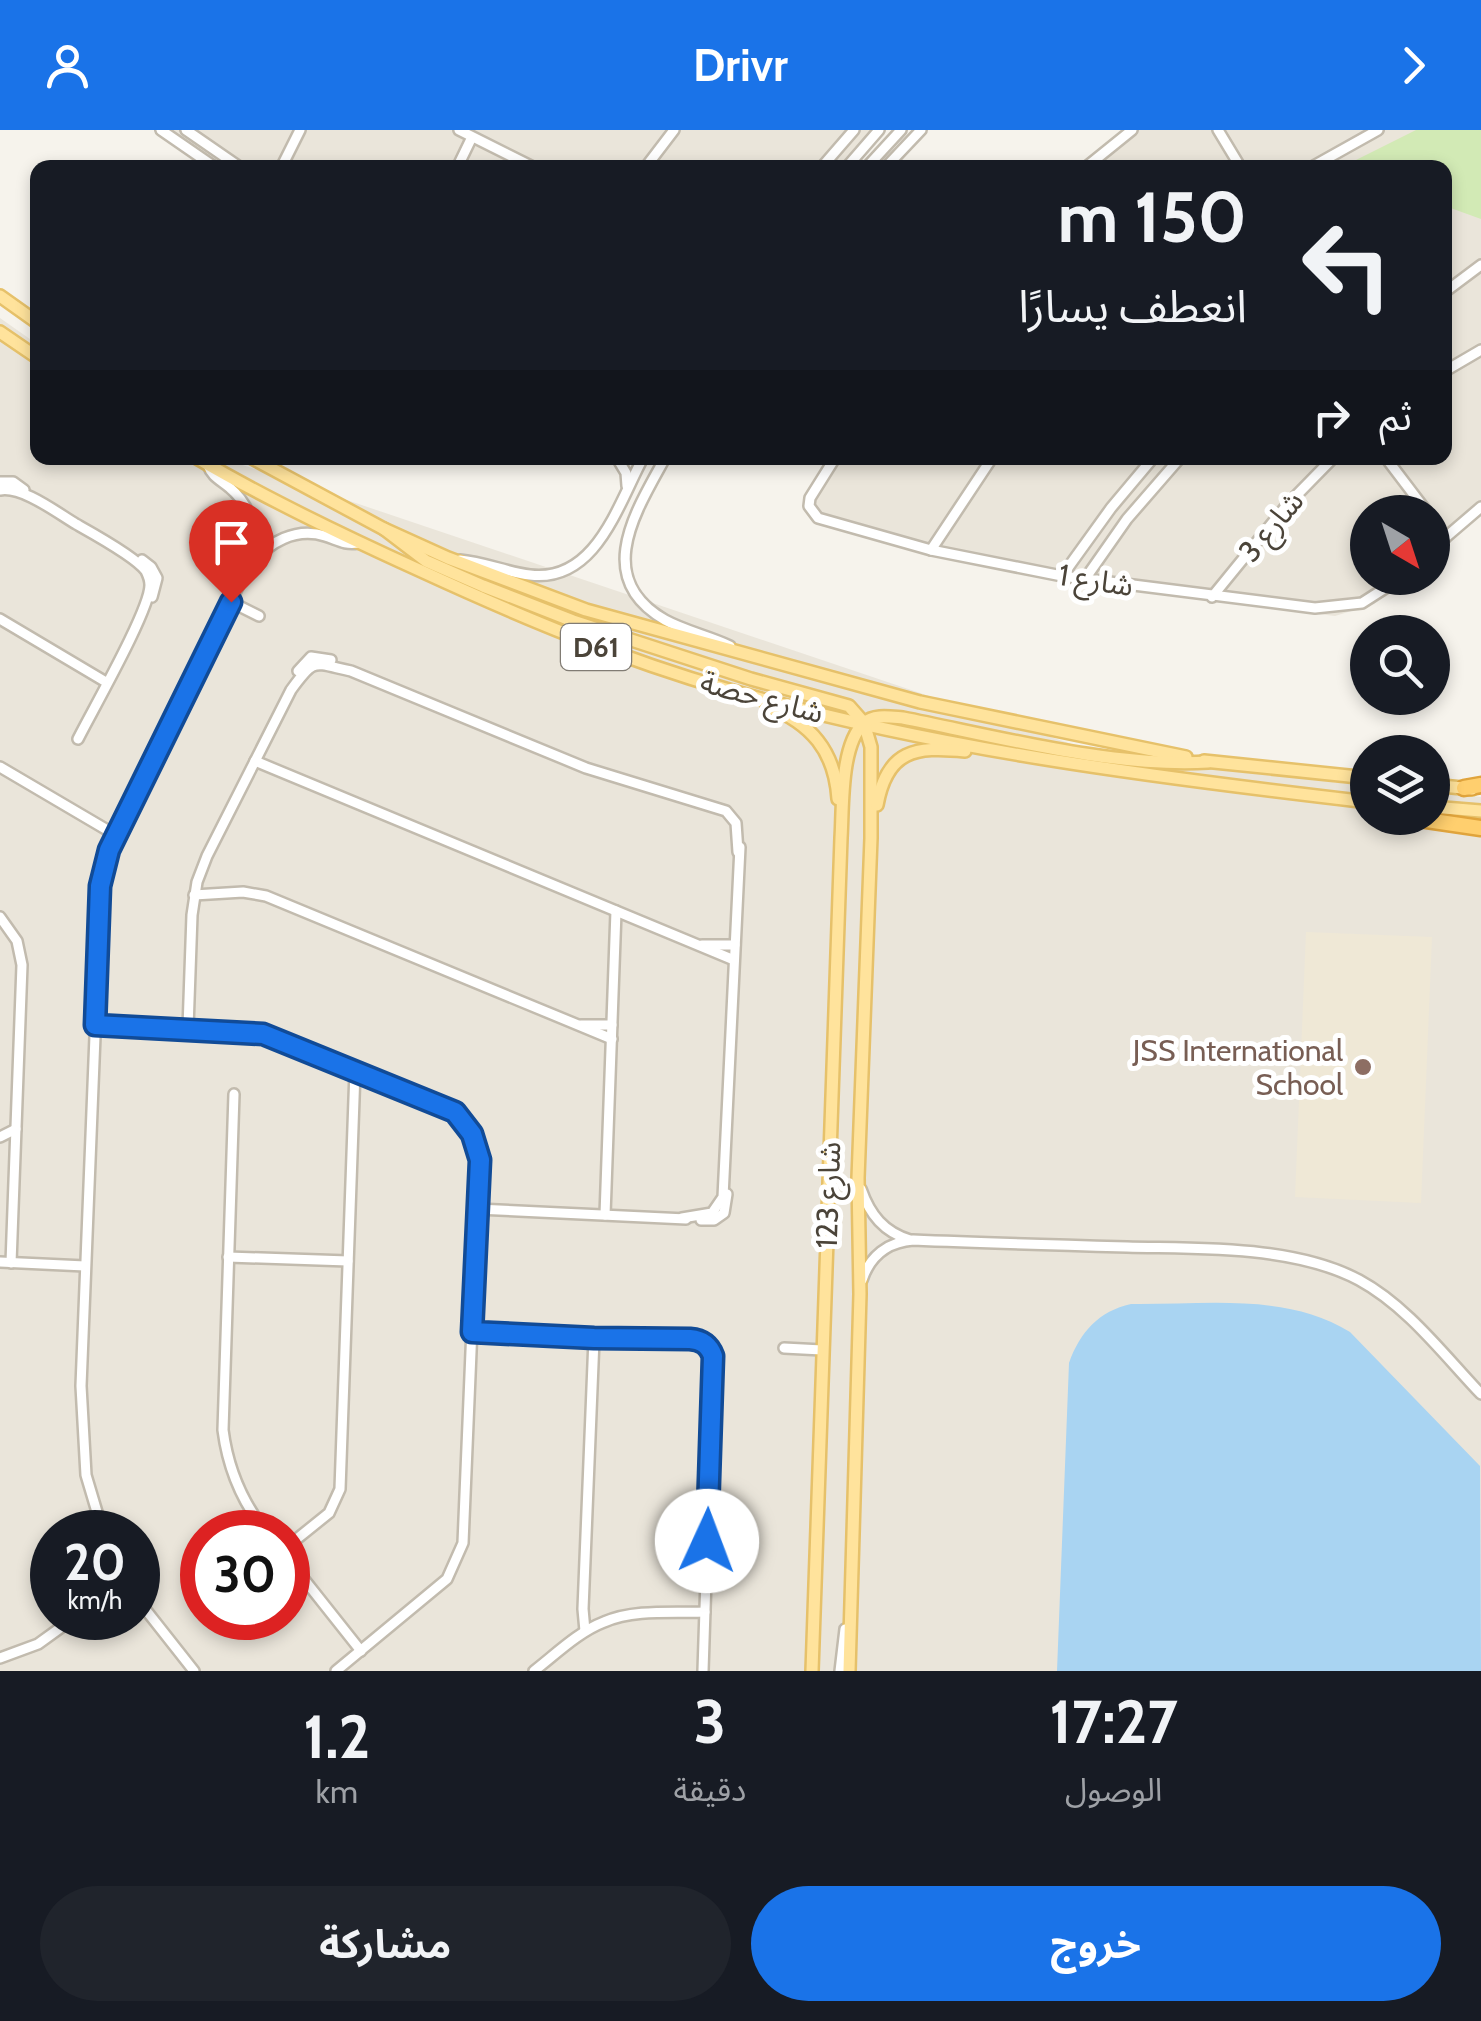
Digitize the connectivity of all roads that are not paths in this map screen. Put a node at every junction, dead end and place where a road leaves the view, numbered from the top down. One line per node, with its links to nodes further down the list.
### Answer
1 (161, 130): 14 (street)
2 (186, 130): 15 (street)
3 (300, 130): 16 (street)
4 (459, 130): 13 (street)
5 (674, 130): 19 (street)
6 (854, 130): 20 (street)
7 (879, 130): 21 (street)
8 (901, 130): 22 (street)
9 (922, 130): 23 (street)
10 (1132, 130): 24 (street)
11 (1218, 130): 25 (street)
12 (1378, 130): 26 (street)
13 (472, 137): 17 (street); 18 (street)
14 (204, 160)
15 (229, 160)
16 (285, 160)
17 (461, 160)
18 (519, 160)
19 (650, 160)
20 (829, 160)
21 (853, 160)
22 (873, 160)
23 (892, 160)
24 (1095, 160)
25 (1237, 160)
26 (1324, 160)
27 (1481, 266): 28 (street)
28 (1452, 287)
29 (0, 296): 30 (main road)
30 (30, 317)
31 (0, 332): 33 (main road)
32 (1481, 350): 34 (street)
33 (30, 353)
34 (1452, 367)
35 (206, 465): 58 (street)
36 (211, 465): 55 (main road, شارع حصة / D61)
37 (265, 465): 53 (main road, شارع حصة / D61)
38 (621, 465): 48 (street)
39 (638, 465): 48 (street)
40 (661, 465): 66 (street)
41 (831, 465): 56 (street, شارع 1)
42 (987, 465): 56 (street)
43 (1146, 465): 59 (street)
44 (1174, 465): 60 (street)
45 (1326, 465): 62 (street, شارع 3)
46 (1391, 465): 50 (street)
47 (0, 482): 51 (street)
48 (628, 486): 57 (street)
49 (0, 490): 51 (street)
50 (1413, 495)
51 (42, 504): 67 (street)
52 (1481, 507): 54 (street)
53 (384, 529): 57 (main road, شارع حصة / D61); 69 (main road)
54 (1450, 534)
55 (359, 543): 58 (street); 68 (main road, شارع حصة / D61)
56 (931, 550): 59 (street, شارع 1)
57 (448, 558): 66 (main road, شارع حصة / D61)
58 (246, 571): 63 (street)
59 (1062, 576): 60 (street, شارع 1)
60 (1085, 579): 62 (street, شارع 1)
61 (1375, 595): 62 (street, شارع 1)
62 (1212, 597)
63 (231, 602): 64 (street); 84 (street)
64 (260, 616)
65 (0, 618): 67 (street)
66 (746, 654): 73 (main road, شارع حصة / D61)
67 (106, 682): 70 (street)
68 (729, 690): 69 (main road, شارع حصة / D61); 85 (main road)
69 (864, 723): 71 (main road, شارع حصة / D61); 73 (main road); 85 (main road, شارع 123); 86 (main road, شارع 123)
70 (78, 738)
71 (1024, 756): 79 (main road, شارع حصة / D61); 86 (main road)
72 (255, 761): 87 (street); 90 (street); 93 (street)
73 (1208, 762): 75 (main road, شارع حصة / D61)
74 (0, 767): 84 (street)
75 (1350, 776)
76 (1450, 787): 78 (main road)
77 (1481, 787): 78 (highway)
78 (1464, 788)
79 (1350, 800)
80 (1450, 808): 81 (main road)
81 (1481, 811)
82 (1450, 823): 83 (highway)
83 (1481, 828)
84 (114, 834): 96 (street)
85 (840, 838): 119 (main road, شارع 123)
86 (871, 838): 107 (main road, شارع 123)
87 (197, 882): 88 (street); 89 (street)
88 (231, 892): 89 (street); 95 (street)
89 (194, 895): 98 (street)
90 (621, 913): 92 (street); 97 (street)
91 (0, 917): 104 (street)
92 (694, 943): 93 (street); 94 (street)
93 (735, 945): 94 (street)
94 (734, 960): 109 (street)
95 (569, 1022): 97 (street); 99 (street)
96 (95, 1025): 98 (street); 114 (street)
97 (612, 1025): 99 (street)
98 (188, 1028): 100 (street)
99 (612, 1039): 109 (street)
100 (354, 1071): 101 (street); 103 (street)
101 (366, 1075): 103 (street); 108 (street)
102 (234, 1094): 111 (street)
103 (354, 1114): 112 (street)
104 (16, 1129): 105 (street); 106 (street)
105 (0, 1139): 106 (street)
106 (15, 1149): 113 (street)
107 (858, 1178): 110 (street); 115 (main road, شارع 123)
108 (478, 1210): 109 (street); 116 (street)
109 (605, 1214)
110 (913, 1240): 115 (street); 120 (street)
111 (228, 1258): 112 (street); 122 (street)
112 (348, 1261): 123 (street)
113 (5, 1263): 114 (street)
114 (85, 1266): 121 (street)
115 (860, 1294): 125 (main road, شارع 123)
116 (472, 1332): 117 (street); 130 (street)
117 (594, 1338): 126 (street); 128 (street)
118 (784, 1348): 119 (street)
119 (822, 1350): 136 (main road, شارع 123)
120 (1481, 1394)
121 (95, 1510)
122 (251, 1510)
123 (310, 1528)
124 (310, 1586): 130 (street)
125 (852, 1602): 137 (street); 138 (main road, شارع 123)
126 (705, 1612): 128 (street); 135 (street)
127 (160, 1628): 132 (street)
128 (590, 1629): 134 (street)
129 (44, 1640): 131 (street)
130 (361, 1650): 133 (street)
131 (0, 1658)
132 (194, 1671)
133 (336, 1671)
134 (534, 1671)
135 (702, 1671)
136 (812, 1671)
137 (840, 1671)
138 (849, 1671)

